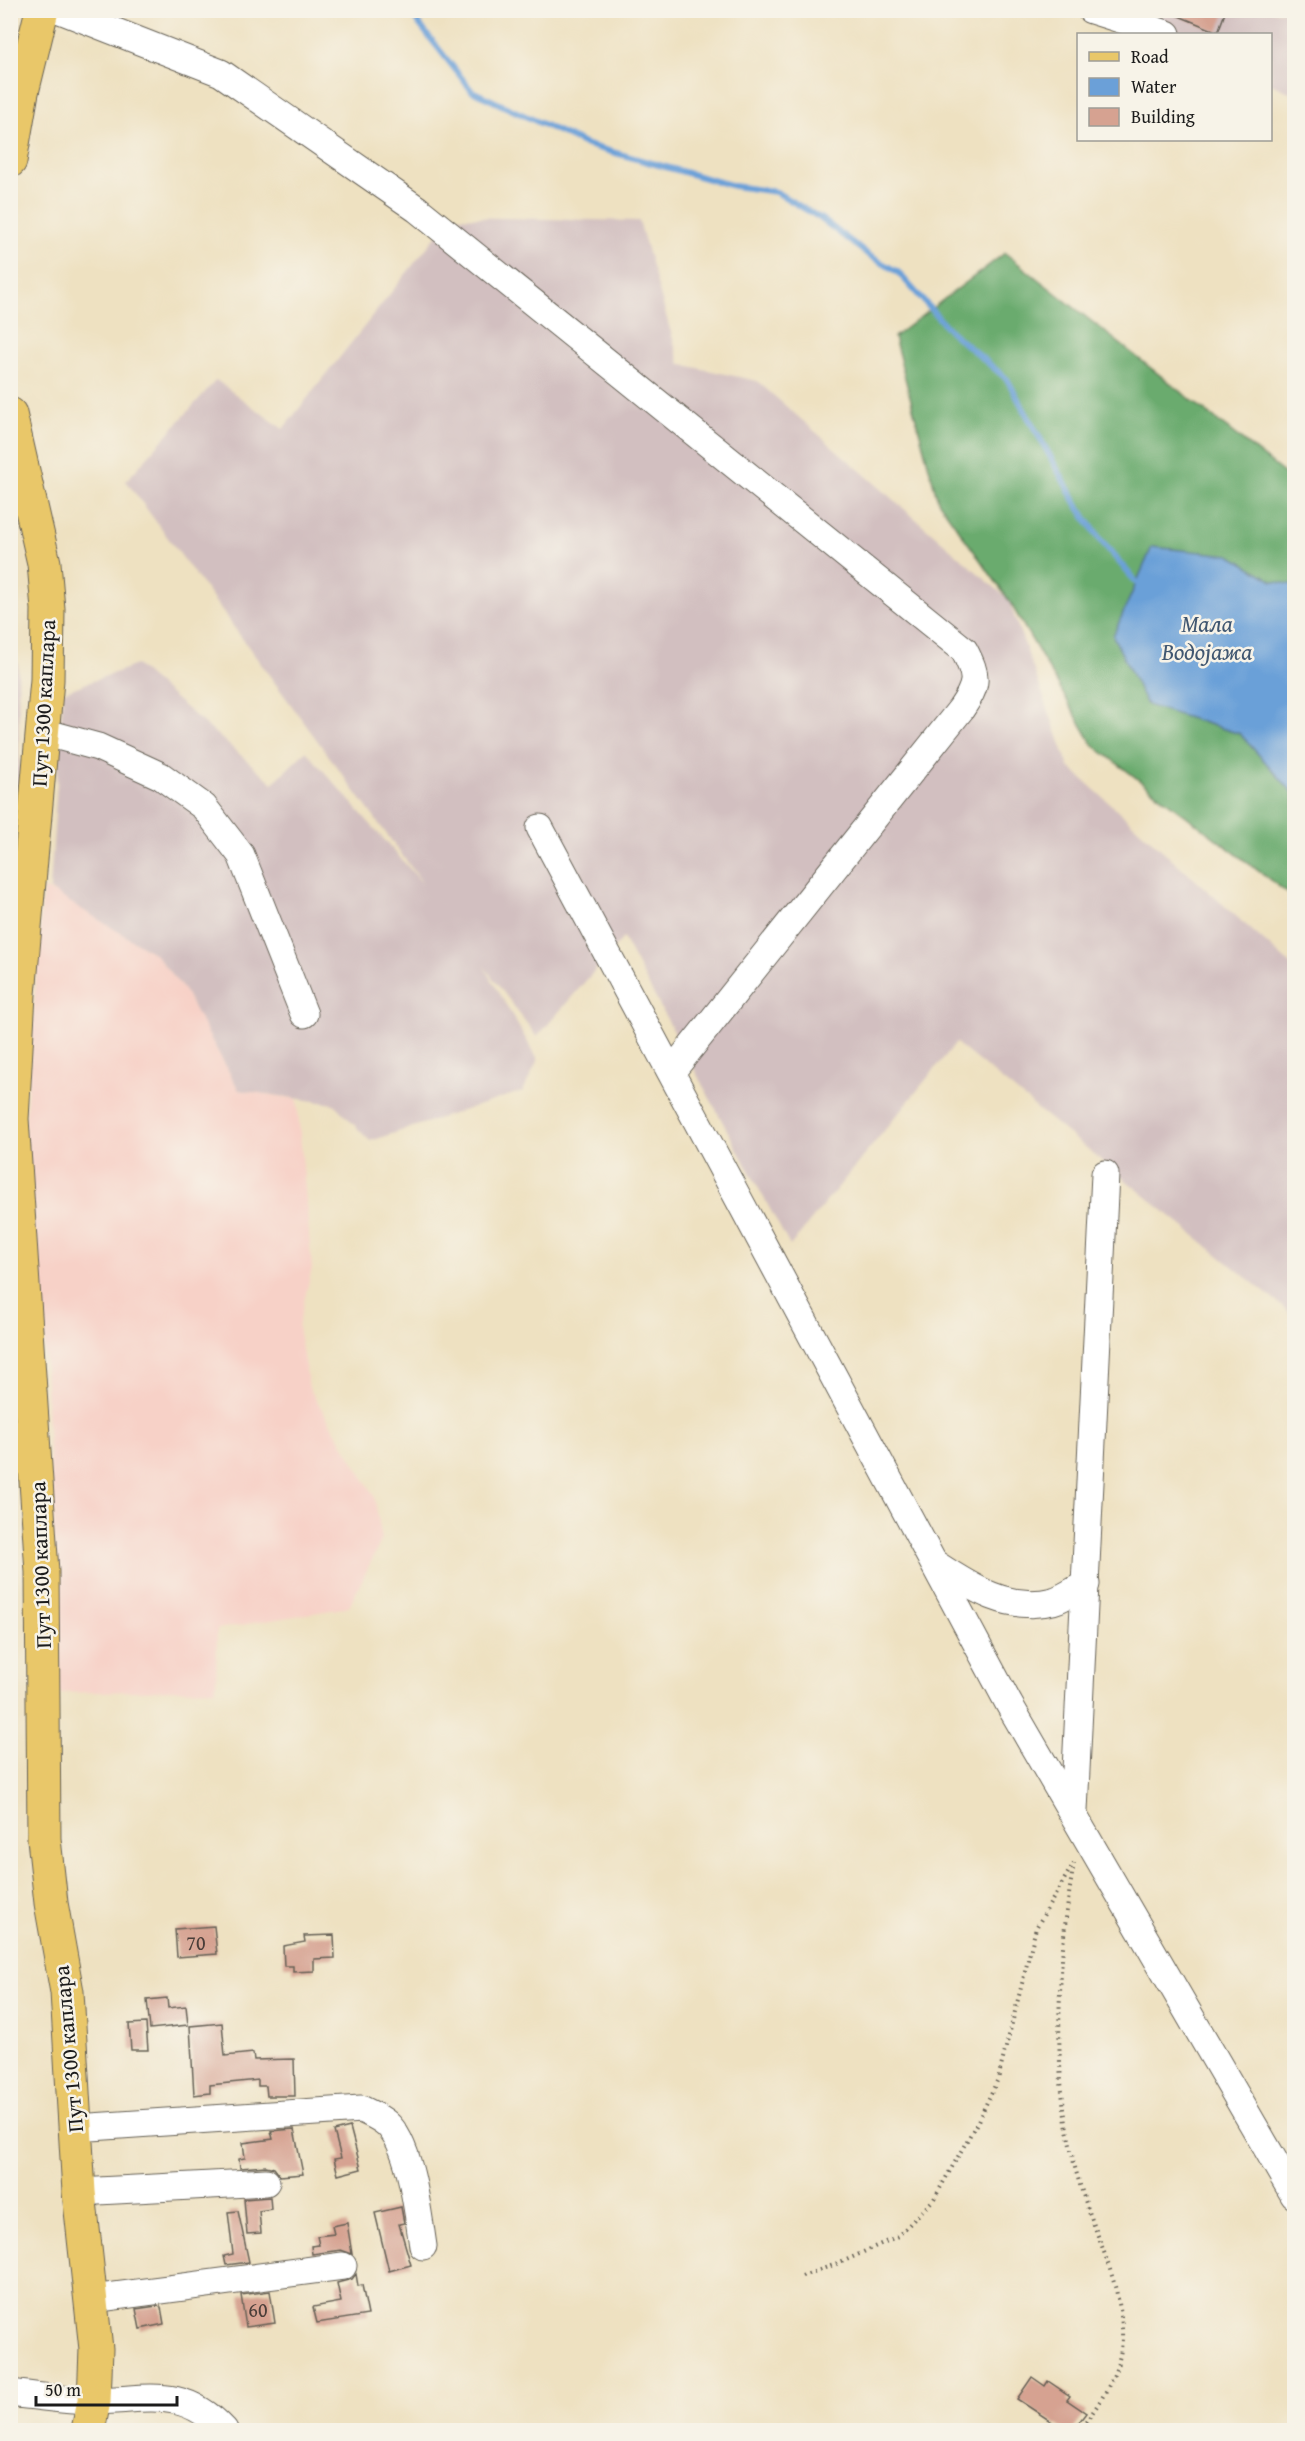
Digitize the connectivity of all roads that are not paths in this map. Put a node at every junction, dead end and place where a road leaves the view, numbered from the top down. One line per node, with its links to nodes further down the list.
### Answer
1 (42, 10): 5 (main road)
2 (60, 10): 10 (street)
3 (1091, 10): 4 (street)
4 (1164, 33)
5 (10, 161)
6 (10, 414): 7 (main road, Пут 1300 каплара)
7 (43, 732): 9 (street); 15 (main road, Пут 1300 каплара)
8 (540, 828): 10 (street)
9 (304, 1014)
10 (672, 1071): 12 (street)
11 (1105, 1174): 13 (street)
12 (933, 1563): 13 (street); 14 (street)
13 (1086, 1584): 14 (street)
14 (1074, 1812): 18 (street)
15 (76, 2128): 17 (main road, Пут 1300 каплара); 19 (street)
16 (266, 2182): 17 (street)
17 (79, 2193): 21 (main road, Пут 1300 каплара)
18 (1294, 2195)
19 (423, 2246)
20 (343, 2266): 21 (street)
21 (92, 2299): 23 (main road, Пут 1300 каплара)
22 (10, 2393): 23 (street)
23 (91, 2416): 24 (street)
24 (224, 2430)

